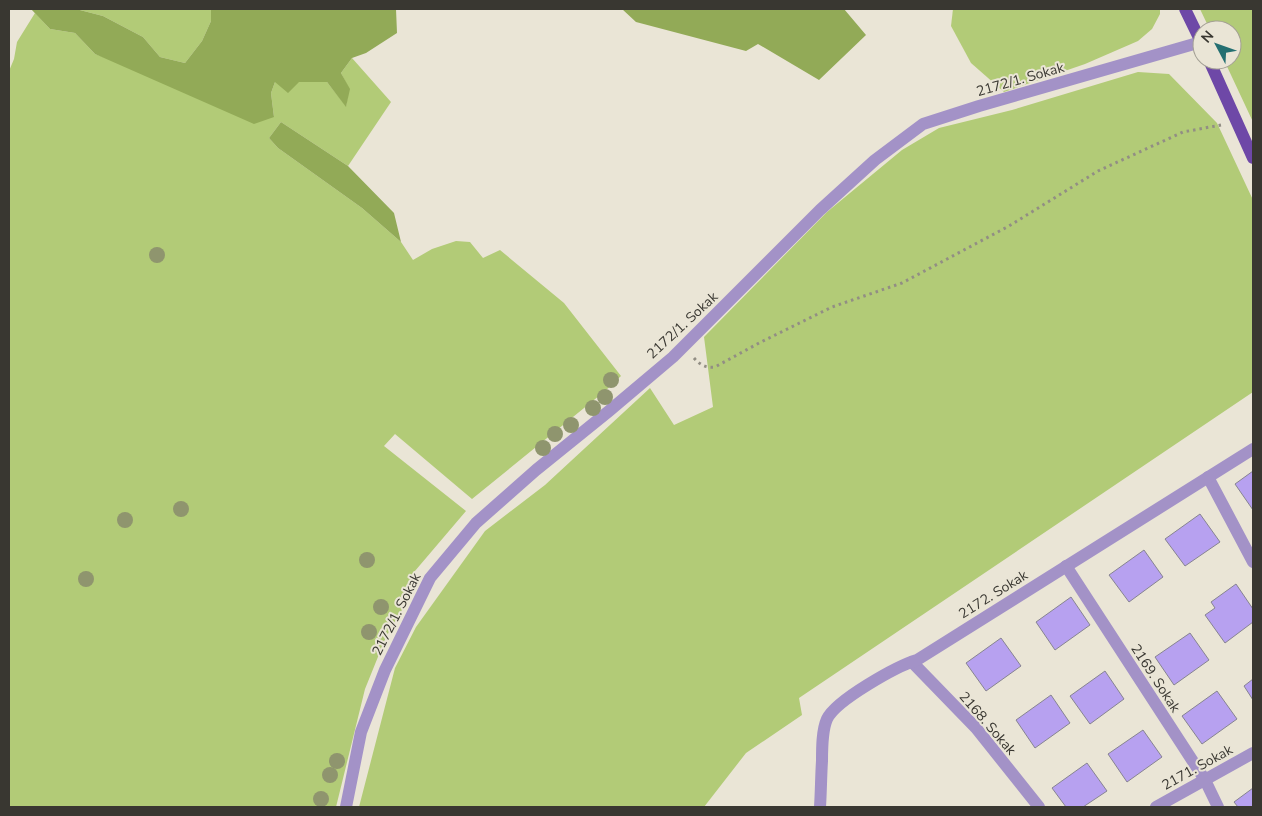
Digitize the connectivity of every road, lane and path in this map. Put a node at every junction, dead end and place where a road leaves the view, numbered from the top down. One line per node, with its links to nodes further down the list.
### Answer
1 (1185, 9): 2 (main road)
2 (1192, 24)
3 (1192, 46): 7 (street, 2172/1. Sokak)
4 (1214, 70): 5 (main road)
5 (1237, 122): 6 (main road); 7 (path)
6 (1253, 158)
7 (683, 347): 15 (street, 2172/1. Sokak)
8 (1253, 449): 9 (street, 2172. Sokak)
9 (1208, 477): 10 (street); 11 (street, 2172. Sokak)
10 (1253, 562)
11 (1066, 566): 12 (street, 2172. Sokak); 14 (street, 2169. Sokak)
12 (912, 662): 16 (street, 2172. Sokak); 17 (street, 2168. Sokak)
13 (1253, 753): 14 (street, 2171. Sokak)
14 (1205, 780): 18 (street, 2171. Sokak); 19 (street, 2169. Sokak)
15 (346, 807)
16 (820, 807)
17 (1039, 807)
18 (1156, 807)
19 (1218, 807)

